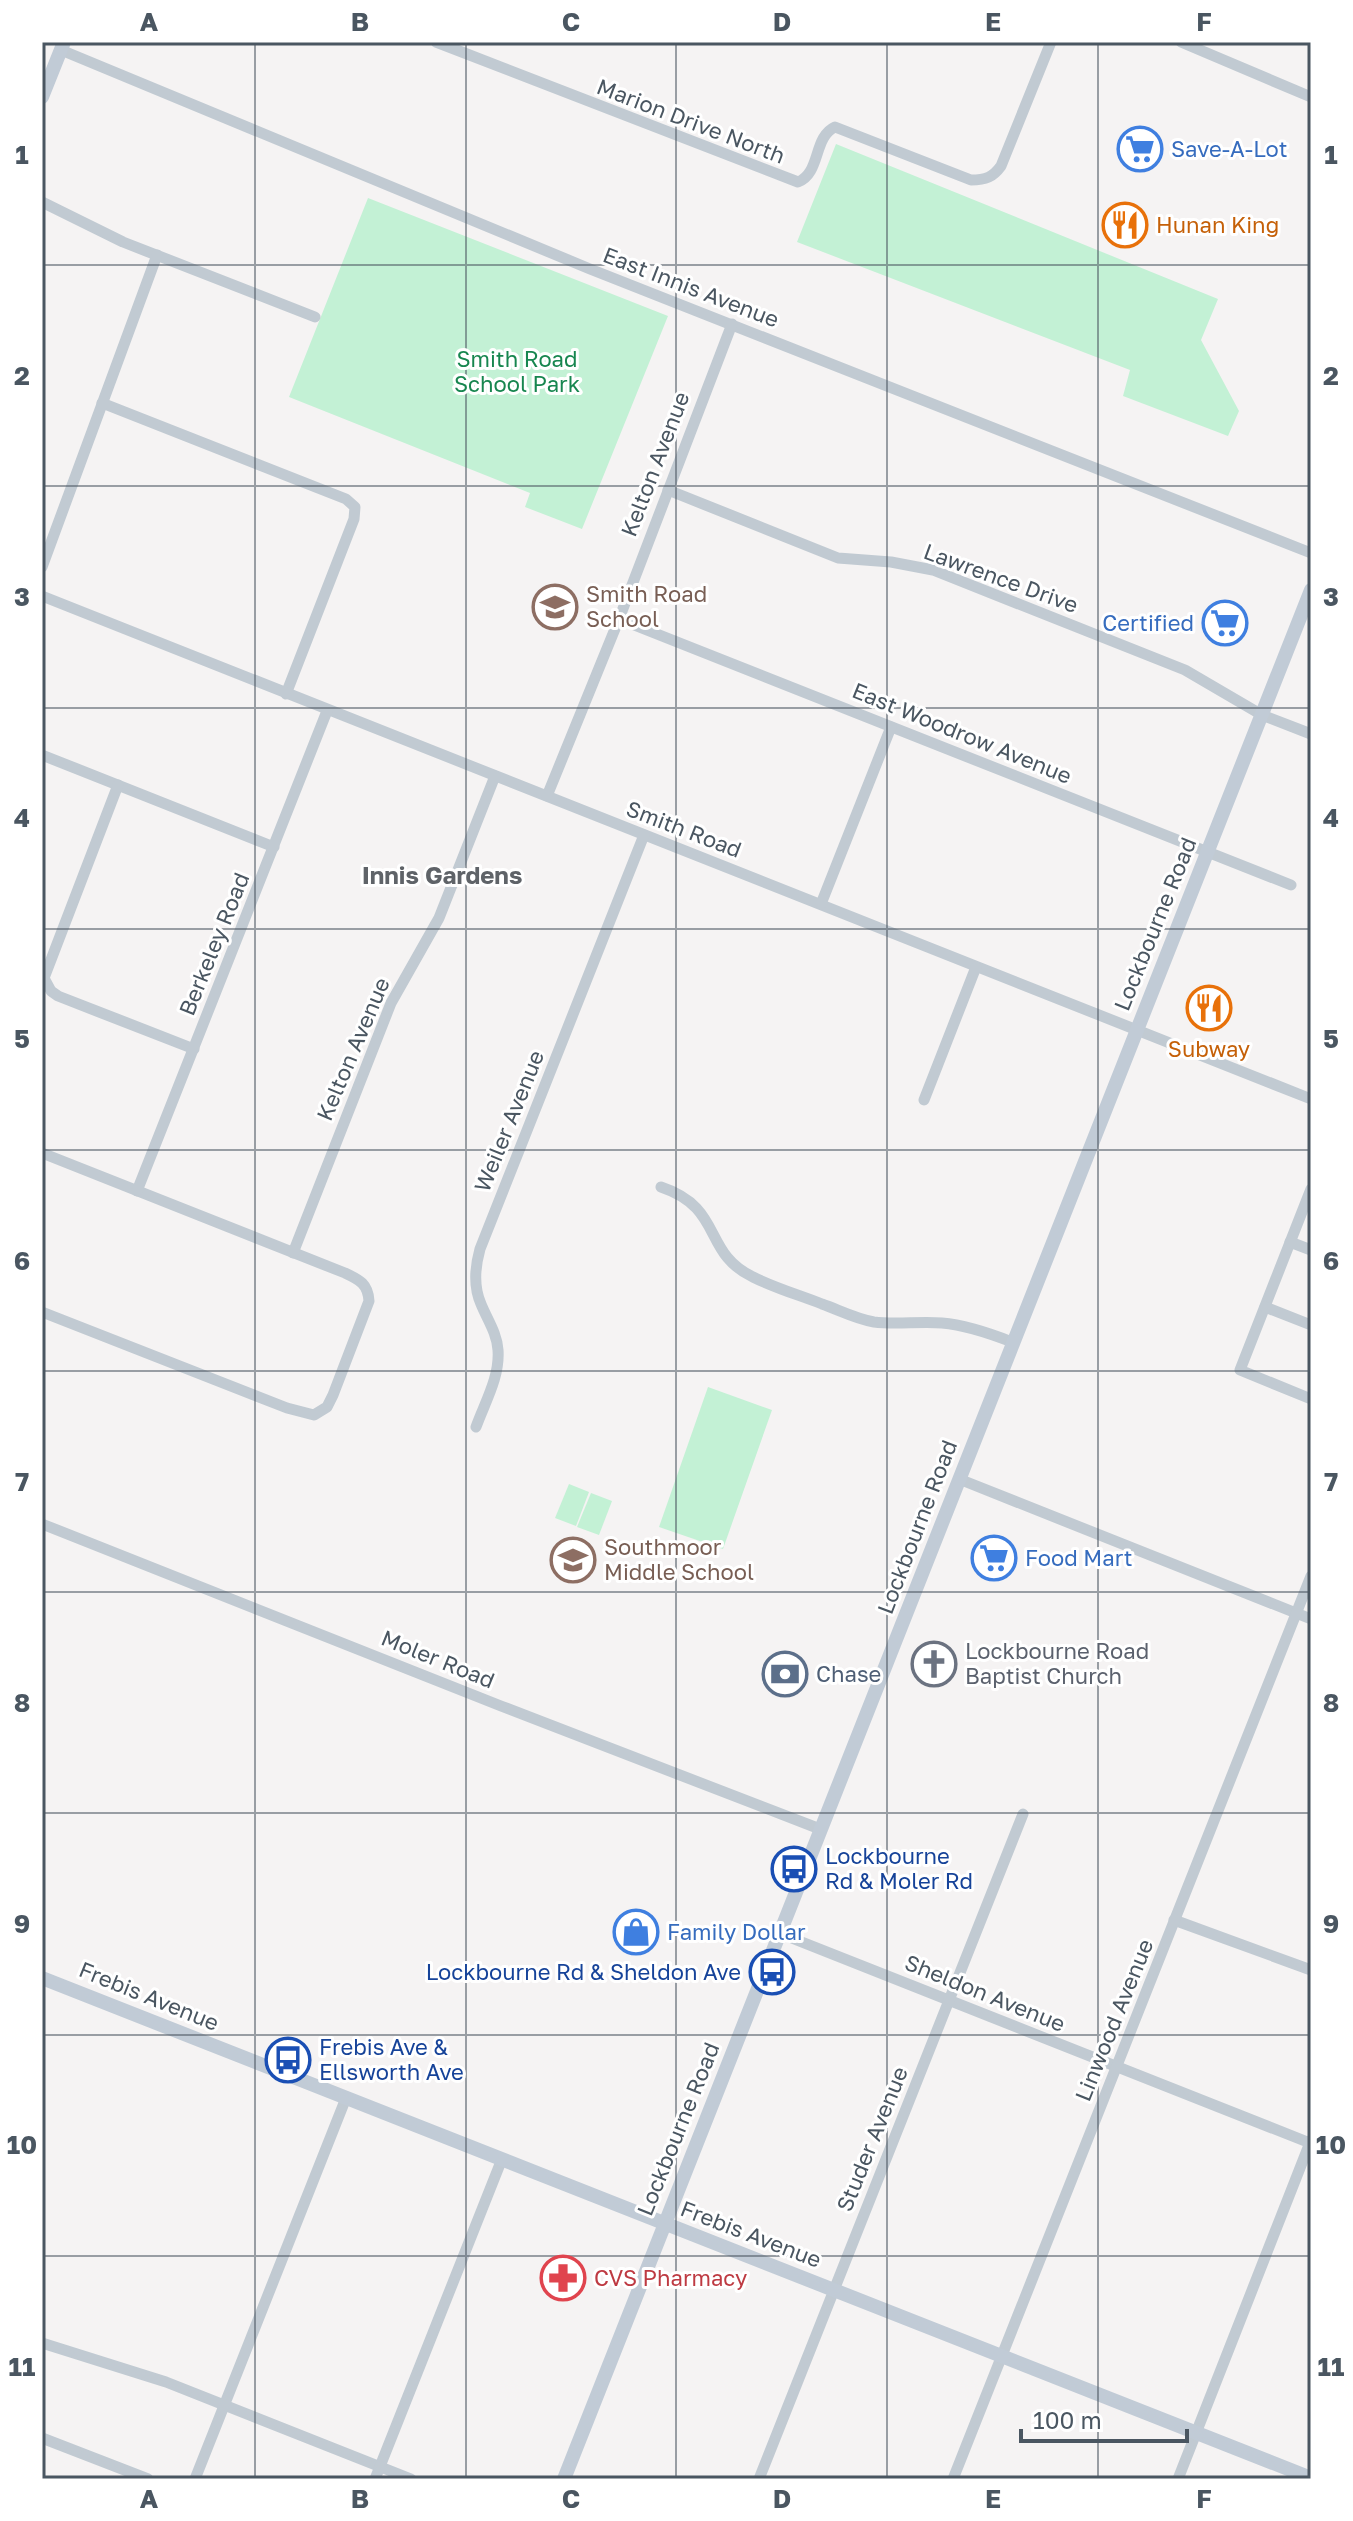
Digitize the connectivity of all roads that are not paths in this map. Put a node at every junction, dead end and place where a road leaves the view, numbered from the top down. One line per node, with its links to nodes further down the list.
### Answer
1 (436, 42): 2 (street, Marion Drive North)
2 (1051, 42)
3 (1181, 42): 6 (street)
4 (62, 46): 5 (main road); 10 (street, East Innis Avenue)
5 (42, 97)
6 (1311, 97)
7 (42, 202): 8 (street)
8 (157, 255): 9 (street); 11 (street)
9 (315, 317)
10 (732, 324): 12 (street, Kelton Avenue); 13 (street, East Innis Avenue)
11 (102, 403): 14 (street); 18 (street)
12 (668, 490): 17 (street, Kelton Avenue); 20 (street, Lawrence Drive)
13 (1311, 553)
14 (42, 567)
15 (1311, 590): 20 (main road, Lockbourne Road)
16 (42, 596): 18 (street, Smith Road)
17 (619, 619): 21 (street, East Woodrow Avenue); 26 (street, Kelton Avenue)
18 (286, 694): 19 (street, Smith Road)
19 (327, 711): 24 (street, Smith Road); 28 (street, Berkeley Road)
20 (1262, 715): 22 (street, Lawrence Drive); 29 (main road, Lockbourne Road)
21 (891, 727): 29 (street, East Woodrow Avenue); 31 (street)
22 (1311, 734)
23 (42, 755): 25 (street)
24 (495, 776): 26 (street, Smith Road); 43 (street, Kelton Avenue)
25 (118, 785): 28 (street); 34 (street)
26 (547, 796): 27 (street, Smith Road)
27 (644, 835): 31 (street, Smith Road); 49 (street, Weiler Avenue)
28 (274, 847): 34 (street, Berkeley Road)
29 (1208, 851): 30 (street, East Woodrow Avenue); 33 (main road, Lockbourne Road)
30 (1291, 885)
31 (821, 904): 32 (street, Smith Road)
32 (976, 967): 33 (street, Smith Road); 36 (street)
33 (1137, 1028): 35 (street, Smith Road); 47 (main road, Lockbourne Road)
34 (194, 1049): 40 (street, Berkeley Road)
35 (1311, 1099)
36 (924, 1100)
37 (42, 1153): 40 (street)
38 (661, 1187): 47 (street)
39 (1311, 1189): 41 (street)
40 (137, 1191): 43 (street)
41 (1290, 1242): 42 (street); 44 (street)
42 (1311, 1250)
43 (293, 1253): 45 (street)
44 (1265, 1307): 46 (street); 48 (street)
45 (42, 1312)
46 (1311, 1325)
47 (1012, 1342): 50 (main road, Lockbourne Road)
48 (1311, 1399)
49 (476, 1427)
50 (959, 1479): 53 (street); 56 (main road, Lockbourne Road)
51 (42, 1524): 56 (street, Moler Road)
52 (1311, 1576): 53 (street, Linwood Avenue)
53 (1296, 1613): 54 (street); 57 (street, Linwood Avenue)
54 (1311, 1619)
55 (1023, 1814): 61 (street, Studer Avenue)
56 (820, 1829): 58 (main road, Lockbourne Road)
57 (1174, 1920): 59 (street); 62 (street, Linwood Avenue)
58 (779, 1933): 61 (street, Sheldon Avenue); 66 (main road, Lockbourne Road)
59 (1311, 1970)
60 (42, 1978): 63 (main road, Frebis Avenue)
61 (948, 1999): 62 (street, Sheldon Avenue); 67 (street, Studer Avenue)
62 (1117, 2066): 64 (street, Sheldon Avenue); 69 (street, Linwood Avenue)
63 (346, 2098): 65 (main road, Frebis Avenue); 70 (street)
64 (1310, 2141): 71 (street)
65 (502, 2159): 66 (main road, Frebis Avenue); 74 (street)
66 (664, 2223): 67 (main road, Frebis Avenue); 80 (main road, Lockbourne Road)
67 (834, 2290): 69 (main road, Frebis Avenue); 81 (street, Studer Avenue)
68 (42, 2343): 70 (street)
69 (1002, 2356): 71 (main road, Frebis Avenue); 82 (street, Linwood Avenue)
70 (225, 2405): 74 (street); 77 (street)
71 (1196, 2433): 75 (main road, Frebis Avenue); 83 (street)
72 (44, 2439): 73 (street); 76 (street)
73 (42, 2452)
74 (379, 2466): 78 (street); 79 (street)
75 (1311, 2478)
76 (148, 2479)
77 (195, 2479)
78 (375, 2479)
79 (411, 2479)
80 (564, 2479)
81 (759, 2479)
82 (953, 2479)
83 (1178, 2479)

